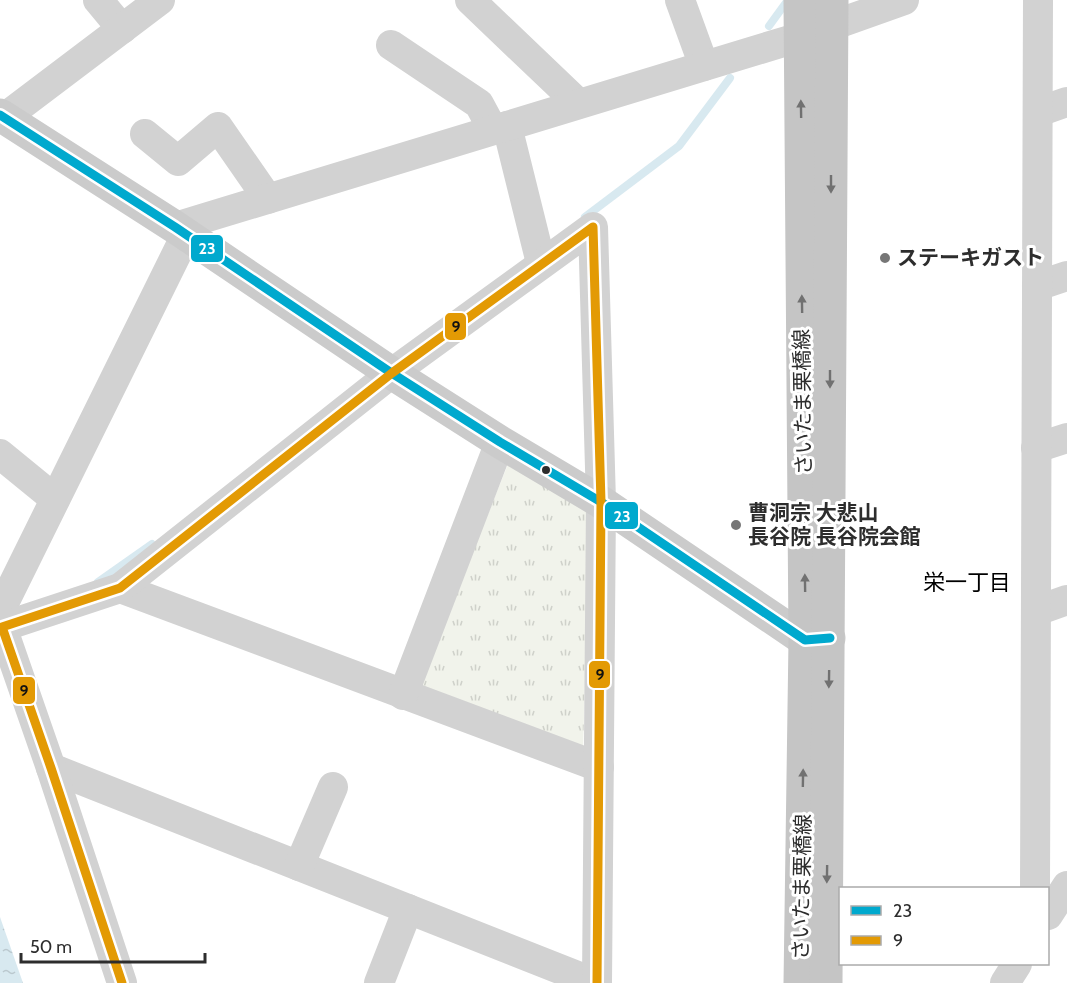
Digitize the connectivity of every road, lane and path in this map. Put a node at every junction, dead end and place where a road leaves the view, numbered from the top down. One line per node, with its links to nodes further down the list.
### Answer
1 (98, 0): 9 (street)
2 (470, 0): 14 (street)
3 (680, 0): 12 (street)
4 (800, 0): 10 (main road, さいたま栗橋線)
5 (904, 0): 8 (street)
6 (1038, 0): 15 (street)
7 (157, 1): 9 (street)
8 (832, 13): 10 (street); 35 (main road, さいたま栗橋線, one-way to 35)
9 (122, 29): 16 (street)
10 (800, 37): 12 (street); 35 (main road, さいたま栗橋線, one-way to 10)
11 (391, 45): 17 (street)
12 (704, 66): 14 (street)
13 (1067, 102): 15 (street)
14 (578, 103): 17 (street)
15 (1038, 112): 23 (street)
16 (2, 116): 20 (street)
17 (500, 128): 19 (street); 21 (street)
18 (145, 134): 19 (street)
19 (268, 199): 20 (street)
20 (181, 231): 24 (street); 29 (street)
21 (539, 256): 24 (street); 30 (street)
22 (1067, 276): 23 (street)
23 (1037, 286): 27 (street)
24 (386, 369): 26 (street); 31 (street)
25 (1067, 438): 27 (street)
26 (500, 442): 30 (street); 36 (street)
27 (1036, 448): 34 (street)
28 (0, 454): 29 (street)
29 (56, 499): 33 (street)
30 (601, 502): 35 (street); 37 (street)
31 (120, 588): 36 (street); 38 (street)
32 (1067, 600): 34 (street)
33 (0, 611)
34 (1036, 611): 42 (street)
35 (817, 639): 49 (main road, さいたま栗橋線, one-way to 35); 50 (main road, さいたま栗橋線, one-way to 50)
36 (403, 695): 37 (street)
37 (599, 766): 48 (street)
38 (51, 768): 40 (street); 46 (street)
39 (333, 787): 40 (street)
40 (299, 866): 43 (street)
41 (1067, 886): 44 (street)
42 (1035, 887)
43 (408, 909): 47 (street); 48 (street)
44 (1049, 912)
45 (1016, 965): 51 (street)
46 (122, 983)
47 (379, 983)
48 (596, 983)
49 (801, 983)
50 (826, 983)
51 (1005, 983)

